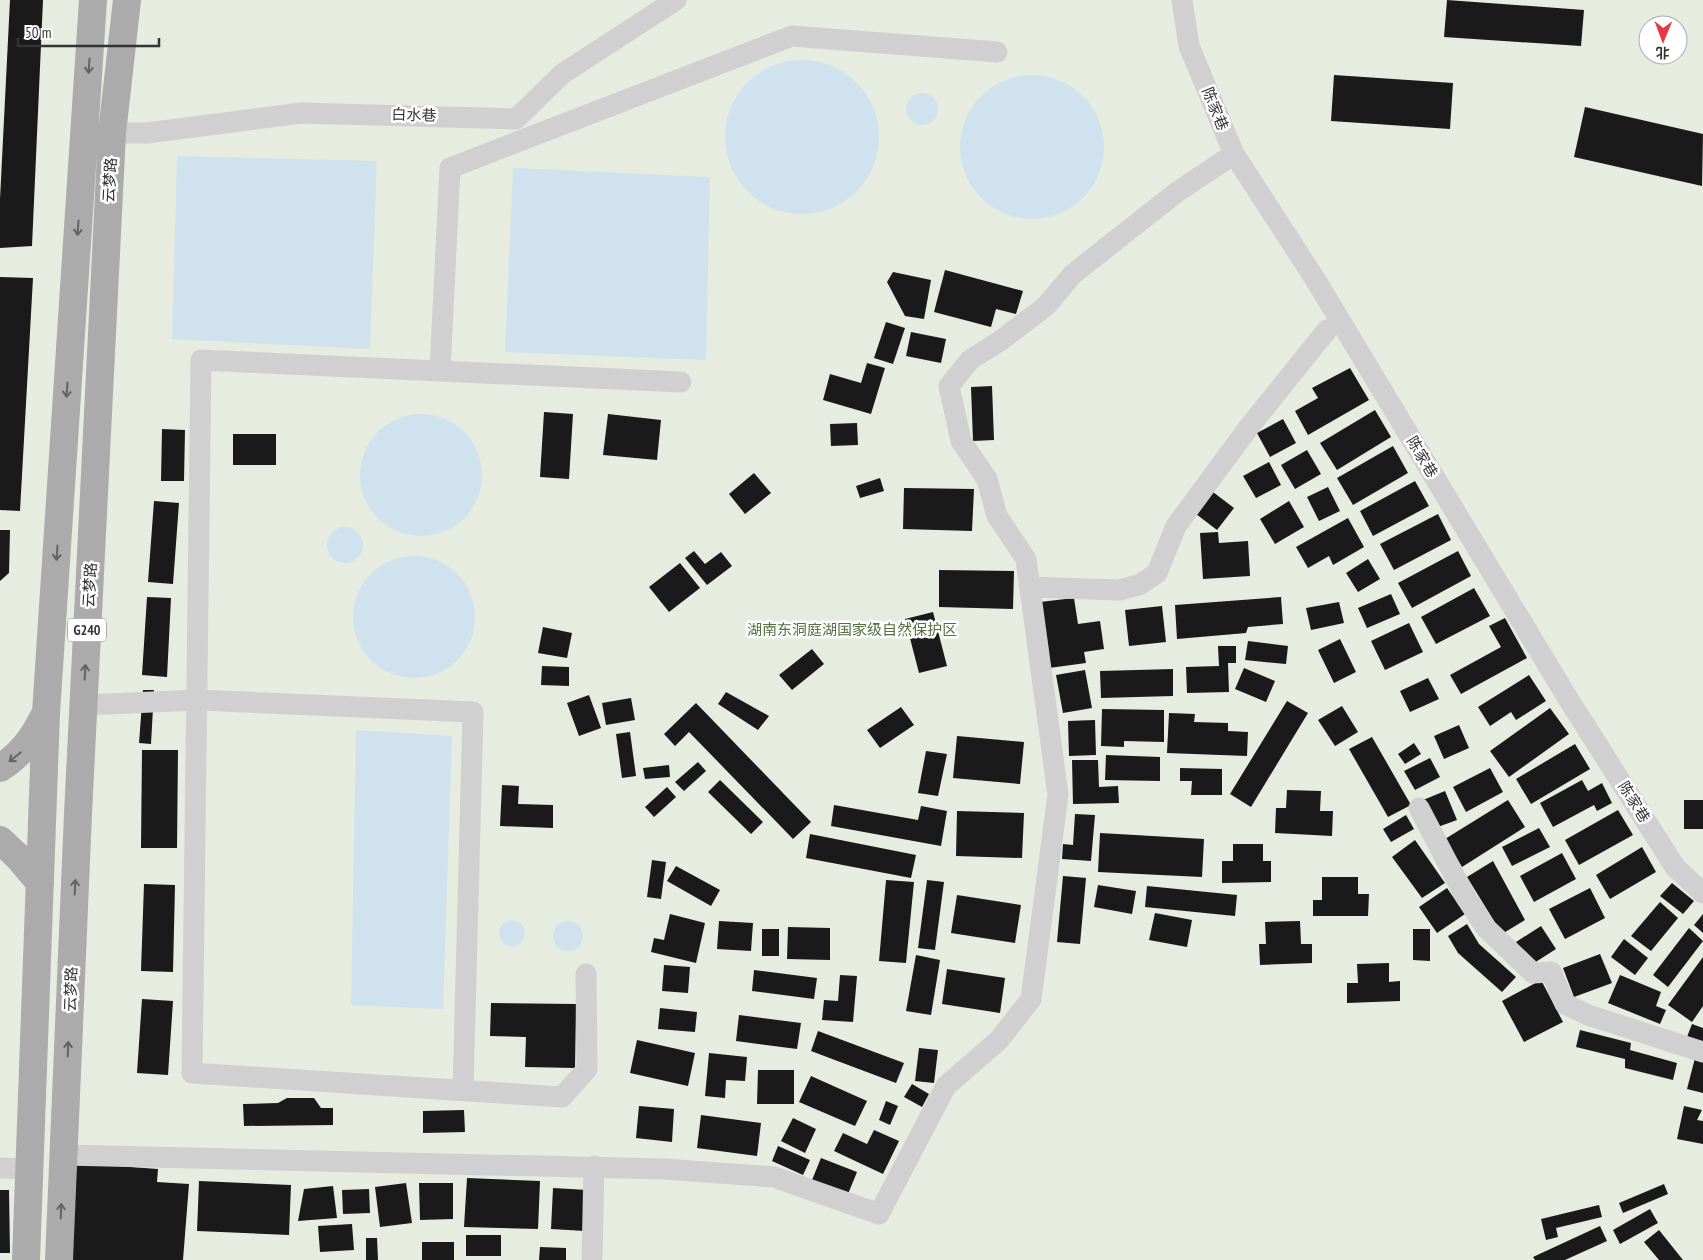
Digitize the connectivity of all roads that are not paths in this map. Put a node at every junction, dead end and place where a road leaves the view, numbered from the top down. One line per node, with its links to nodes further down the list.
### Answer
1 (93, 0): 14 (main road, G240, one-way to 14)
2 (127, 0): 6 (main road, 云梦路 / G240)
3 (676, 0): 6 (street, 白水巷)
4 (1182, 0): 7 (street, 陈家巷)
5 (997, 52): 9 (street)
6 (112, 133): 13 (main road, 云梦路 / G240, one-way to 6)
7 (1234, 154): 11 (street); 19 (street, 陈家巷)
8 (1327, 330): 11 (street)
9 (440, 371): 10 (street); 12 (street)
10 (680, 382)
11 (1030, 587): 24 (street)
12 (198, 700): 13 (street); 22 (street); 22 (street)
13 (84, 705): 23 (main road, 云梦路 / G240, one-way to 13)
14 (46, 713): 15 (main road, one-way to 15); 18 (main road, G240)
15 (0, 768)
16 (1418, 808): 21 (street)
17 (0, 840): 18 (main road)
18 (40, 883): 26 (main road, G240)
19 (1703, 893)
20 (586, 974): 22 (street)
21 (1703, 1052)
22 (463, 1090)
23 (64, 1155): 24 (street); 28 (main road, 云梦路 / G240, one-way to 23)
24 (594, 1166): 29 (street)
25 (0, 1168): 26 (street)
26 (30, 1169): 27 (main road, G240)
27 (26, 1260)
28 (59, 1260)
29 (592, 1260)

